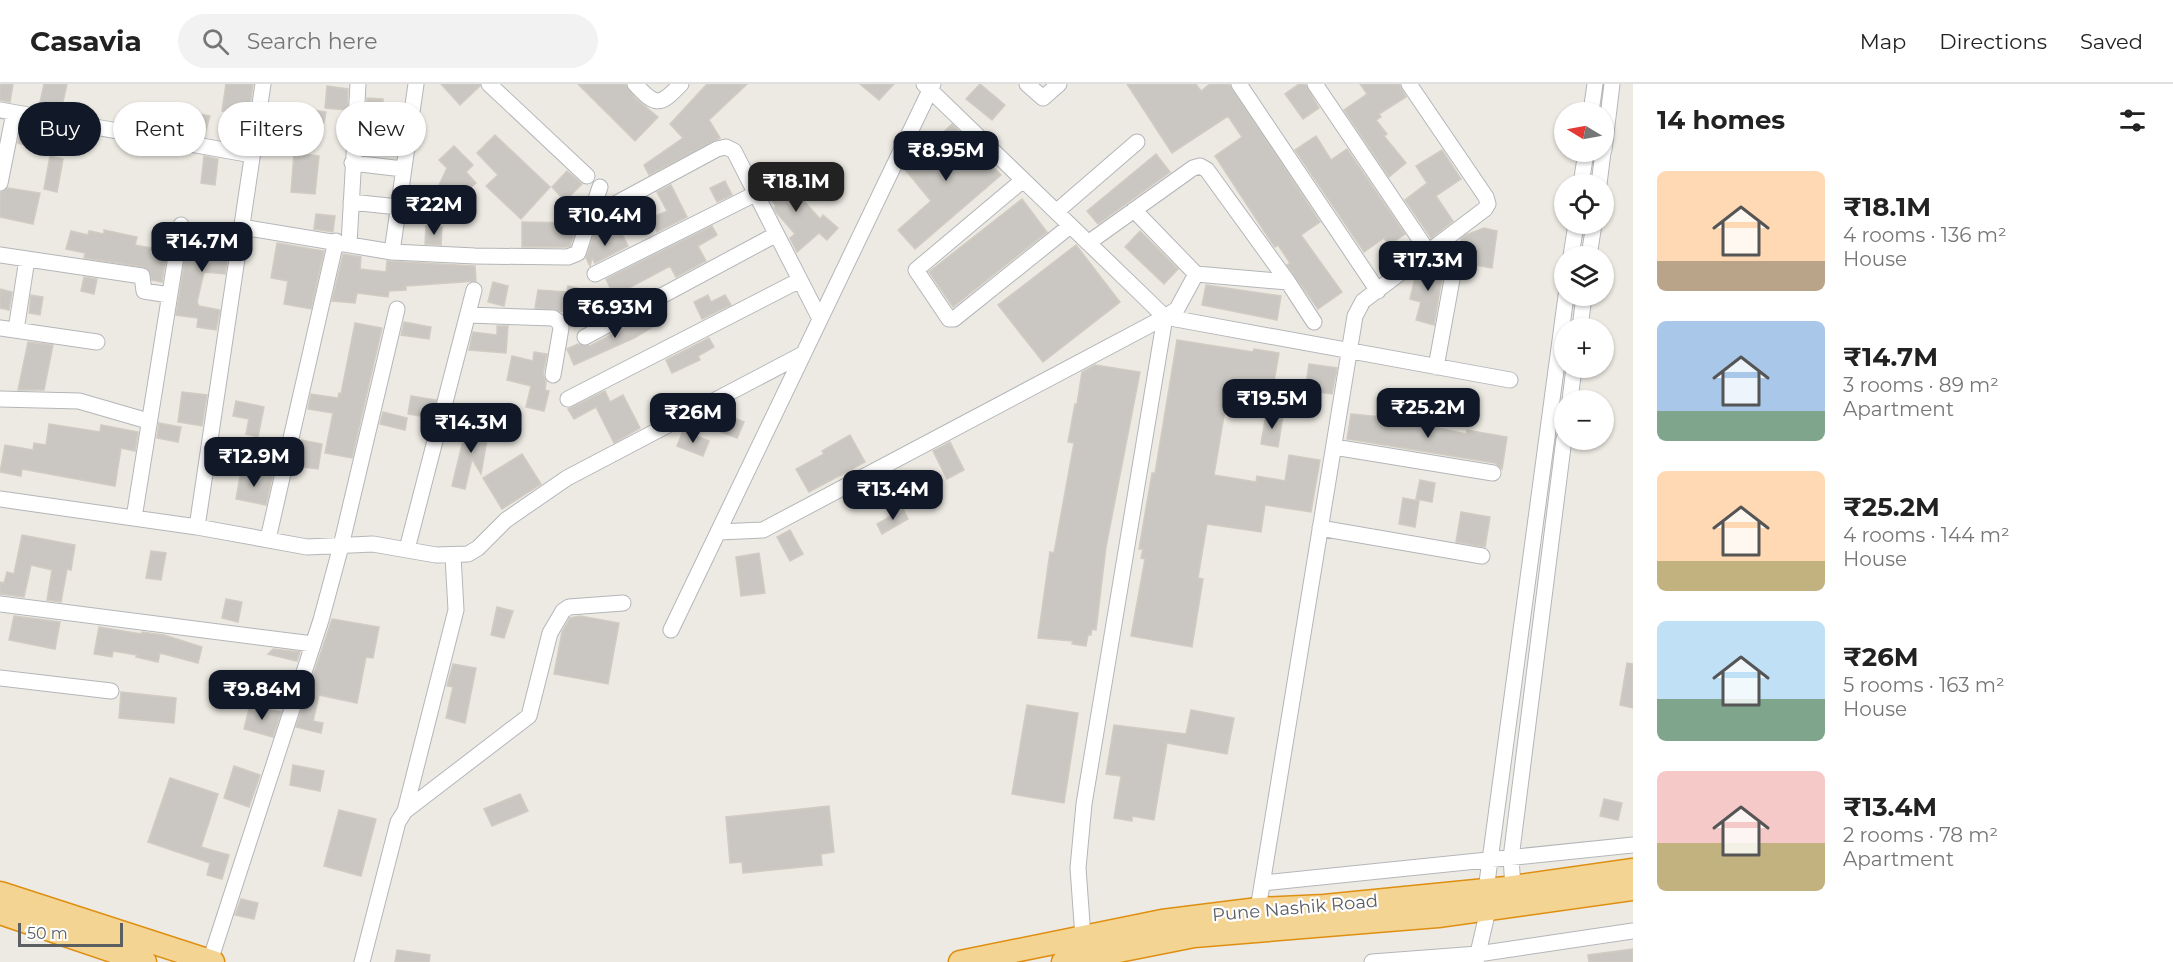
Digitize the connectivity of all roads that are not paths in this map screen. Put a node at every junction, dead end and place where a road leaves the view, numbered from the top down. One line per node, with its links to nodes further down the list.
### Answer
1 (262, 84): 15 (street)
2 (358, 84): 22 (street)
3 (416, 84): 23 (street)
4 (489, 84): 24 (street)
5 (635, 84): 6 (street)
6 (681, 84)
7 (1027, 84): 8 (street)
8 (1059, 84)
9 (1239, 84): 50 (street)
10 (1315, 84): 42 (street)
11 (1409, 84): 38 (street)
12 (1595, 84): 16 (street)
13 (1612, 84): 17 (street)
14 (929, 86): 25 (street); 56 (street)
15 (259, 102)
16 (1592, 102)
17 (1610, 102)
18 (7, 111): 20 (street); 26 (street)
19 (1137, 142): 32 (street)
20 (218, 149)
21 (252, 156): 36 (street)
22 (352, 163): 23 (street); 29 (street)
23 (403, 169): 30 (street)
24 (587, 176)
25 (1023, 180): 32 (street); 35 (street)
26 (0, 183)
27 (600, 187): 33 (street)
28 (755, 194): 33 (street); 37 (street); 45 (street)
29 (351, 202): 30 (street); 39 (street)
30 (398, 207): 41 (street)
31 (1134, 210): 40 (street); 46 (street); 48 (street)
32 (1056, 212): 35 (street)
33 (589, 218): 41 (street)
34 (181, 225): 51 (street)
35 (1070, 226): 40 (street)
36 (242, 227): 39 (street); 75 (street)
37 (775, 235): 47 (street); 60 (street)
38 (1446, 240): 42 (street); 64 (street)
39 (342, 243): 41 (street); 78 (street)
40 (1088, 243): 55 (street)
41 (392, 252)
42 (1429, 254): 50 (street)
43 (0, 255): 44 (street)
44 (27, 259): 51 (street); 59 (street)
45 (595, 274)
46 (1196, 274): 48 (street); 55 (street)
47 (800, 280): 56 (street); 68 (street)
48 (1288, 282): 57 (street)
49 (474, 290): 54 (street)
50 (1378, 291): 62 (street)
51 (169, 296): 69 (street)
52 (1565, 306): 92 (street)
53 (397, 309): 79 (street)
54 (468, 315): 65 (street); 80 (street)
55 (1165, 317): 62 (street); 77 (street); 102 (street)
56 (820, 319): 63 (street)
57 (1314, 322)
58 (0, 327): 59 (street)
59 (16, 330): 61 (street)
60 (585, 337)
61 (97, 342)
62 (1349, 351): 64 (street); 70 (street)
63 (803, 354): 77 (street); 81 (street)
64 (1436, 367): 66 (street)
65 (553, 375)
66 (1510, 380)
67 (0, 399): 69 (street)
68 (568, 399)
69 (148, 422): 74 (street)
70 (1334, 447): 72 (street); 76 (street)
71 (1563, 450): 91 (street)
72 (1493, 473)
73 (0, 499): 74 (street)
74 (134, 518): 75 (street)
75 (197, 527): 78 (street)
76 (1320, 528): 82 (street); 94 (street)
77 (718, 532): 85 (street)
78 (268, 539): 79 (street)
79 (341, 546): 80 (street); 86 (street)
80 (407, 549): 81 (street)
81 (453, 556): 89 (street)
82 (1482, 556)
83 (623, 603): 89 (street)
84 (0, 604): 86 (street)
85 (671, 630)
86 (313, 644): 105 (street)
87 (0, 678): 88 (street)
88 (111, 691)
89 (405, 811): 106 (street)
90 (1633, 845): 91 (street)
91 (1511, 858): 92 (street); 95 (street)
92 (1488, 860): 94 (street); 98 (street)
93 (1633, 870): 95 (highway, Pune Nashik Road)
94 (1262, 883): 99 (street)
95 (1513, 887): 98 (highway, Pune Nashik Road)
96 (1633, 889): 98 (highway, Pune Nashik Road)
97 (0, 893): 105 (highway)
98 (1487, 900): 99 (highway, Pune Nashik Road); 103 (street); 108 (highway, Pune Nashik Road)
99 (1258, 909): 102 (highway, Pune Nashik Road)
100 (0, 913): 104 (highway)
101 (1633, 932): 103 (street)
102 (1083, 937): 107 (highway, Pune Nashik Road)
103 (1477, 958): 109 (street)
104 (145, 962)
105 (212, 962)
106 (362, 962)
107 (960, 962)
108 (1063, 962)
109 (1372, 962)

